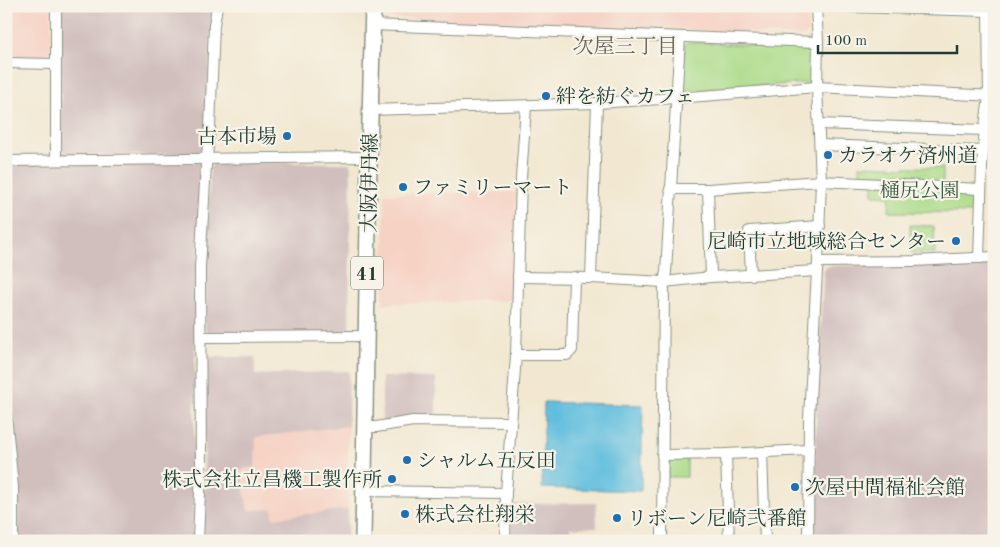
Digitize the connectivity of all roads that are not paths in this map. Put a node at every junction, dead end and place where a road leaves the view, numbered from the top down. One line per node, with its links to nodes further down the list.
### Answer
1 (56, 6): 9 (street)
2 (217, 6): 21 (street)
3 (373, 6): 5 (main road, 大阪伊丹線 / 41)
4 (988, 8): 7 (street); 11 (street)
5 (372, 25): 6 (street); 15 (main road, 大阪伊丹線 / 41)
6 (680, 37): 7 (street); 12 (street)
7 (818, 42): 10 (street)
8 (6, 63): 9 (street)
9 (56, 64): 22 (street)
10 (818, 87): 11 (street); 12 (street); 16 (street)
11 (992, 96): 17 (street)
12 (676, 98): 13 (street); 26 (street)
13 (598, 103): 14 (street); 36 (street)
14 (526, 106): 15 (street); 33 (street)
15 (370, 110): 20 (main road, 大阪伊丹線 / 41)
16 (819, 124): 17 (street); 18 (street)
17 (984, 130): 19 (street)
18 (820, 145): 19 (street); 24 (street)
19 (983, 151): 25 (street)
20 (368, 157): 21 (street); 38 (main road, 大阪伊丹線 / 41)
21 (207, 158): 22 (street); 39 (street)
22 (56, 160): 23 (street)
23 (6, 161)
24 (821, 181): 25 (street); 27 (street); 28 (street)
25 (981, 188): 30 (street)
26 (670, 189): 27 (street); 37 (street)
27 (708, 189): 34 (street)
28 (820, 226): 31 (street); 32 (street)
29 (994, 257): 30 (street)
30 (979, 258): 31 (street)
31 (818, 267): 32 (street); 44 (street)
32 (751, 274): 34 (street)
33 (518, 277): 35 (street); 40 (street)
34 (710, 277): 37 (street)
35 (574, 278): 36 (street); 40 (street)
36 (591, 278): 37 (street)
37 (664, 282): 48 (street)
38 (367, 336): 39 (street); 43 (main road, 大阪伊丹線 / 41)
39 (201, 338): 52 (street)
40 (516, 355): 42 (street)
41 (6, 415): 46 (street)
42 (511, 422): 43 (street); 50 (street)
43 (365, 427): 49 (main road, 大阪伊丹線 / 41)
44 (809, 450): 45 (street); 58 (street)
45 (762, 452): 47 (street); 57 (street)
46 (8, 453): 51 (street)
47 (726, 454): 48 (street); 56 (street)
48 (662, 455): 55 (street)
49 (364, 491): 50 (street); 53 (main road, 大阪伊丹線 / 41)
50 (506, 493): 54 (street)
51 (13, 541)
52 (198, 541)
53 (363, 541)
54 (505, 541)
55 (662, 541)
56 (728, 541)
57 (765, 541)
58 (808, 541)

